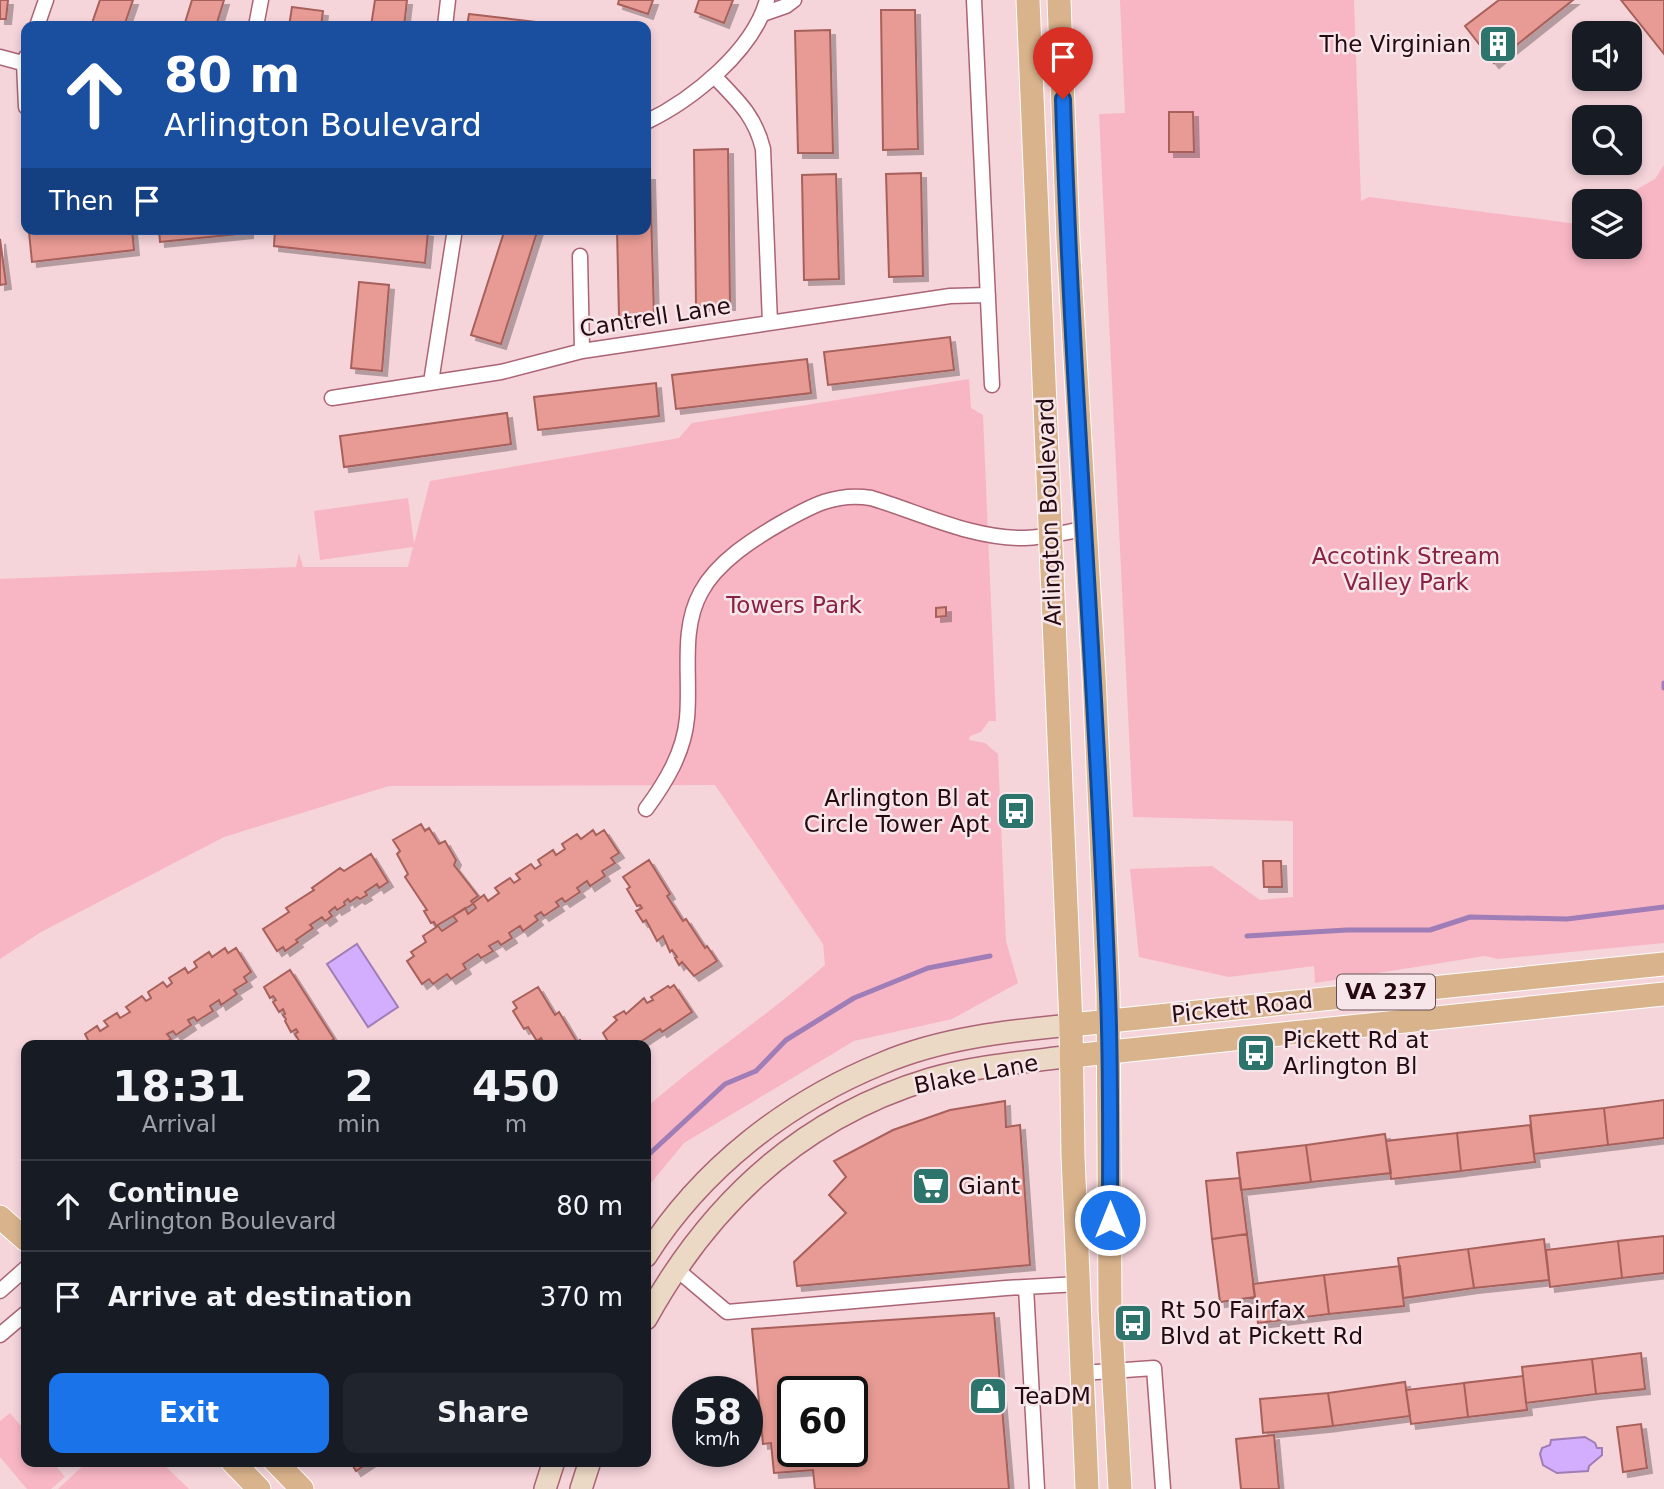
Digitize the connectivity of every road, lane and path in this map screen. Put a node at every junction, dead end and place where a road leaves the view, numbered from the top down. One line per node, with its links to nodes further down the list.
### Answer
1 (46, 0): 9 (street)
2 (261, 0): 10 (street)
3 (449, 0): 11 (street)
4 (794, 0): 8 (street)
5 (974, 0): 18 (street)
6 (1028, 0): 25 (main road, Arlington Boulevard)
7 (1059, 0): 24 (main road, Arlington Boulevard)
8 (765, 7): 14 (street)
9 (39, 21)
10 (257, 21)
11 (445, 21)
12 (0, 57): 13 (street)
13 (21, 60)
14 (715, 77): 15 (street); 19 (street)
15 (651, 119)
16 (454, 235): 21 (street)
17 (580, 256): 20 (street)
18 (988, 295): 19 (street, Cantrell Lane); 22 (street)
19 (770, 323): 20 (street, Cantrell Lane)
20 (582, 351): 21 (street, Cantrell Lane)
21 (431, 382): 23 (street, Cantrell Lane)
22 (992, 385)
23 (332, 398)
24 (1085, 529): 25 (street); 29 (main road, Arlington Boulevard)
25 (1049, 534): 26 (street); 30 (main road, Arlington Boulevard)
26 (646, 809)
27 (1664, 964): 29 (main road, Pickett Road / VA 237)
28 (1664, 994): 31 (main road, Pickett Road / VA 237)
29 (1109, 1022): 30 (main road, Pickett Road / VA 237); 31 (main road, Arlington Boulevard)
30 (1071, 1025): 32 (main road, Arlington Boulevard); 35 (main road, Blake Lane)
31 (1109, 1052): 32 (main road, Blake Lane); 44 (main road, Arlington Boulevard)
32 (1072, 1056): 36 (main road, Blake Lane); 38 (main road, Arlington Boulevard)
33 (0, 1217): 34 (main road)
34 (21, 1236)
35 (651, 1249)
36 (675, 1268): 39 (street); 41 (main road, Blake Lane)
37 (21, 1272): 40 (street)
38 (1078, 1284): 39 (street); 45 (main road, Arlington Boulevard)
39 (1026, 1287): 54 (street)
40 (0, 1291)
41 (651, 1310)
42 (21, 1317): 43 (street)
43 (0, 1335)
44 (1112, 1370): 45 (street); 56 (main road, Arlington Boulevard); 57 (street)
45 (1082, 1373): 55 (main road, Arlington Boulevard)
46 (238, 1467): 50 (main road)
47 (281, 1467): 51 (main road)
48 (552, 1467): 52 (main road)
49 (588, 1467): 53 (main road)
50 (259, 1489)
51 (302, 1489)
52 (545, 1489)
53 (581, 1489)
54 (1037, 1489)
55 (1087, 1489)
56 (1120, 1489)
57 (1163, 1489)

